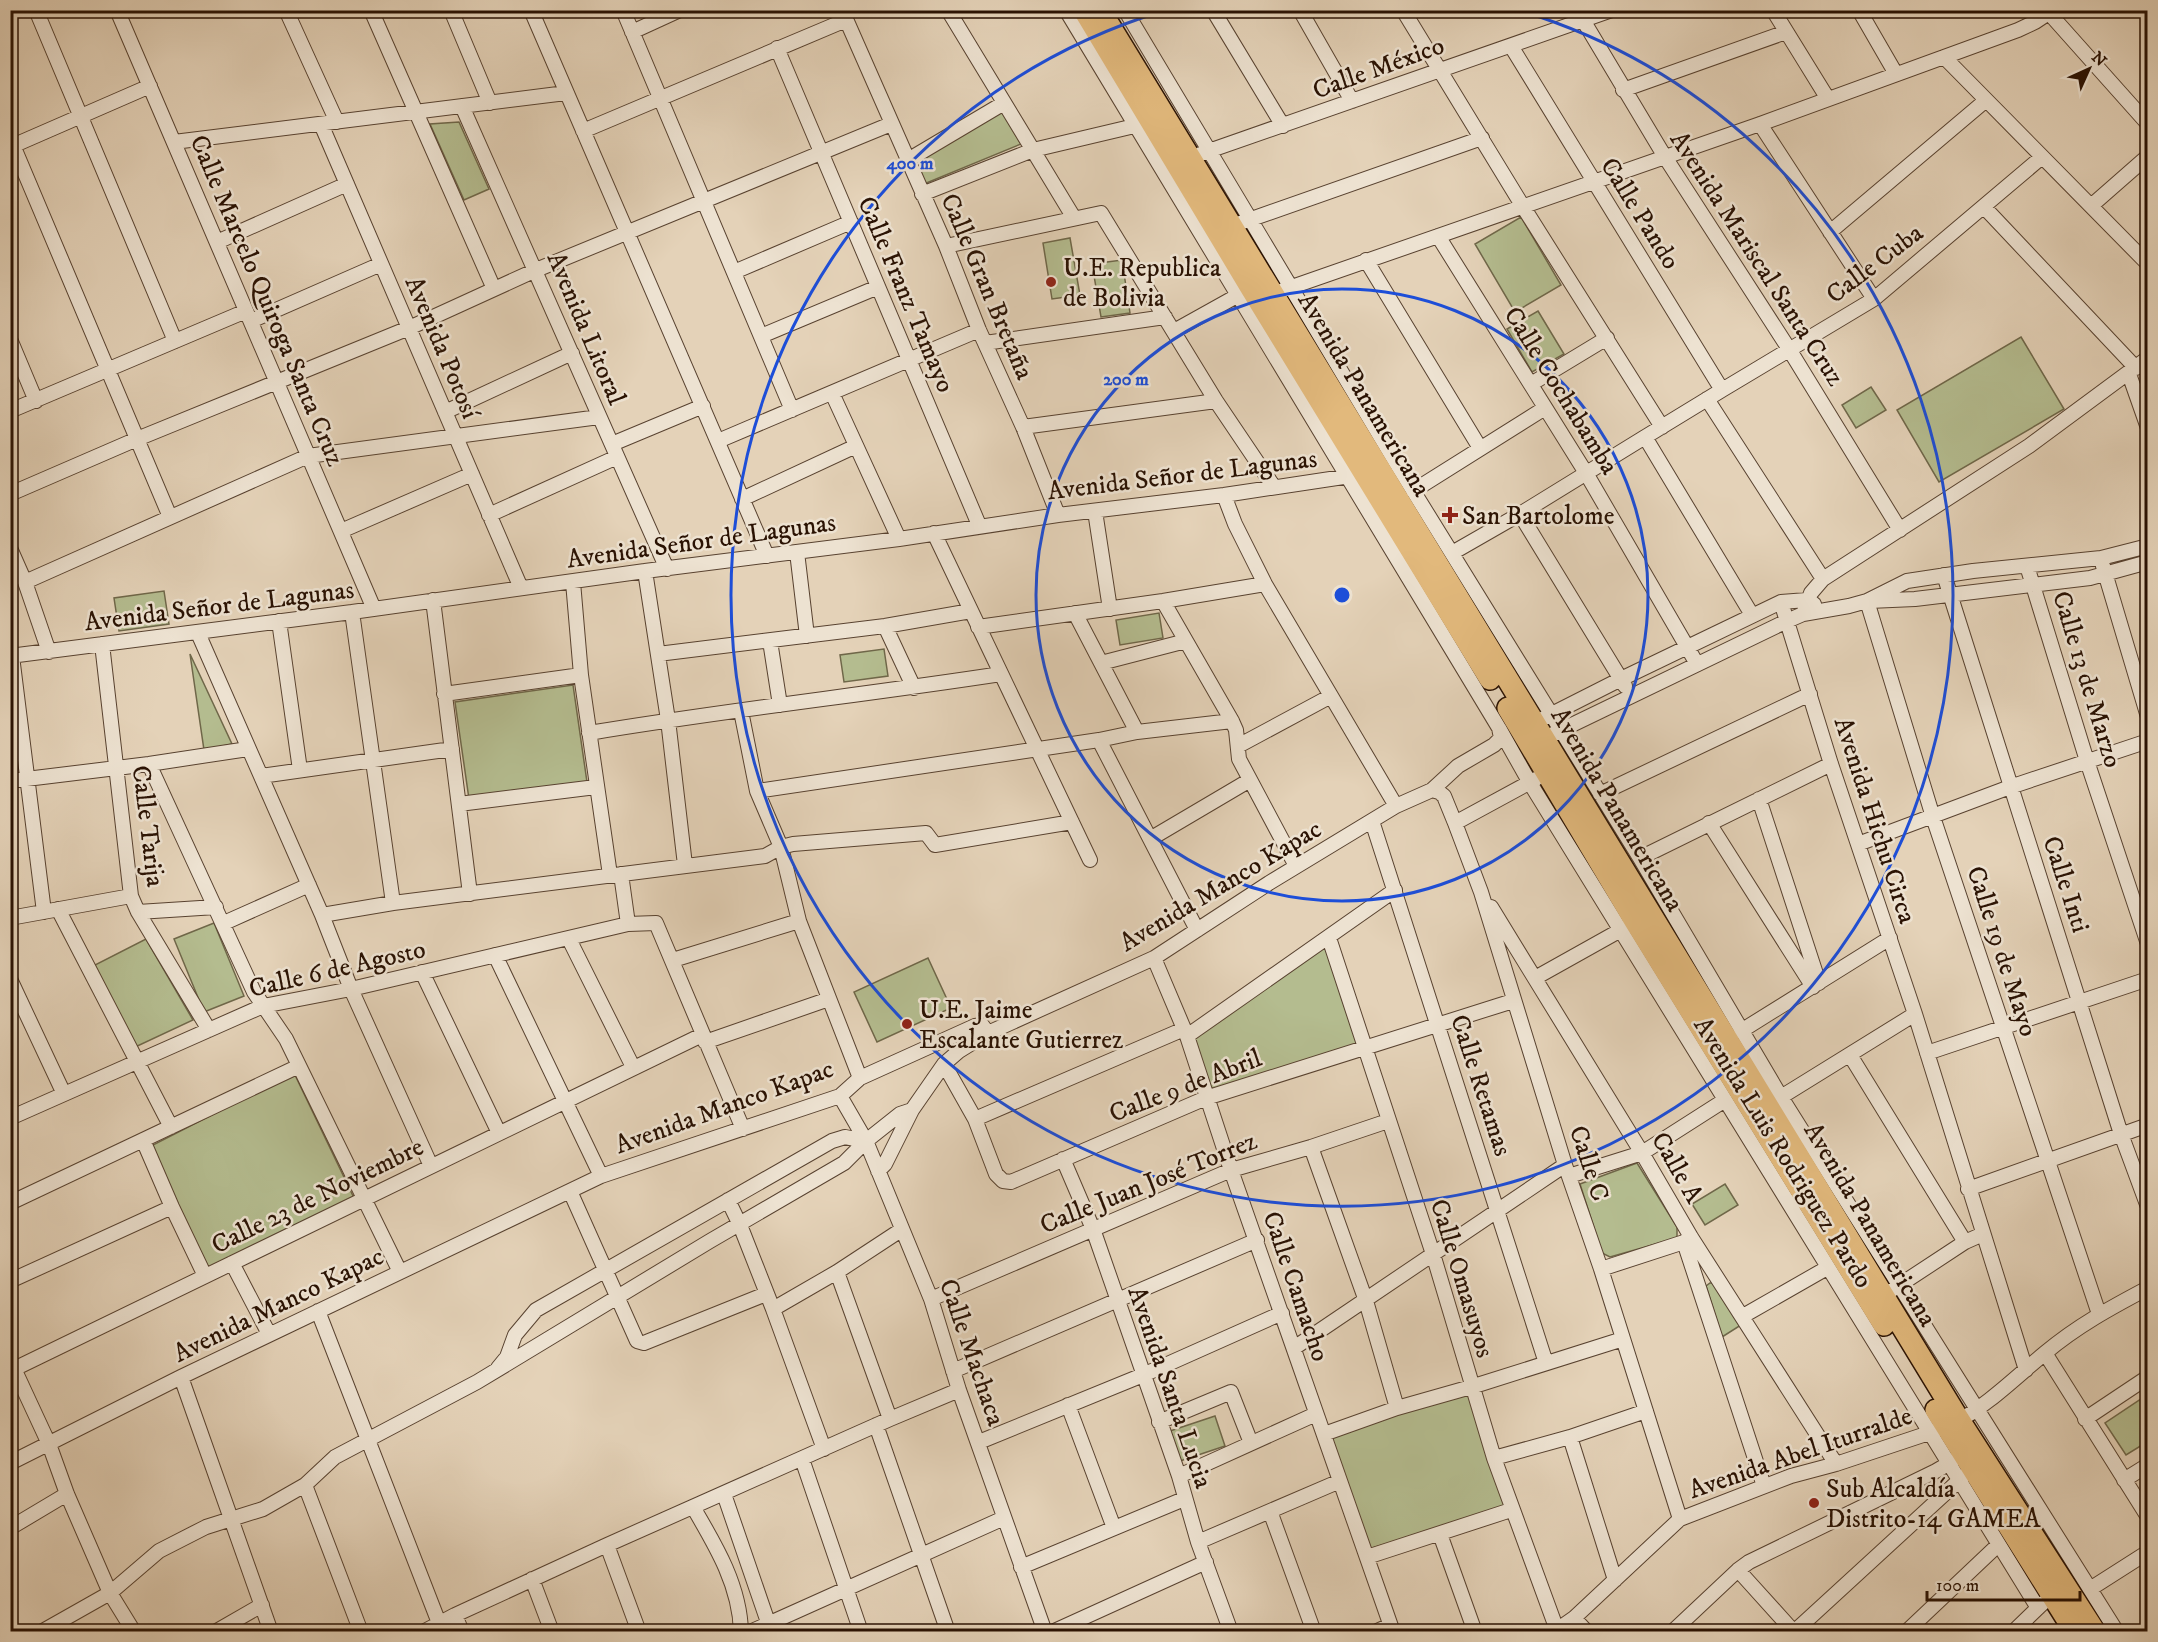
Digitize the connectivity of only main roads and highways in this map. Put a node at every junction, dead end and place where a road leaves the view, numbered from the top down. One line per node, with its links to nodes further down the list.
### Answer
1 (1084, 10): 3 (highway, Avenida Panamericana)
2 (1100, 10): 3 (highway, Avenida Panamericana)
3 (1372, 471): 4 (highway, Avenida Panamericana)
4 (1539, 731): 5 (highway, Avenida Panamericana); 5 (highway, Avenida Panamericana)
5 (1945, 1427): 6 (highway, Avenida Panamericana)
6 (1972, 1464): 7 (highway, Avenida Panamericana); 8 (highway, Avenida Panamericana)
7 (2075, 1632)
8 (2095, 1632)

